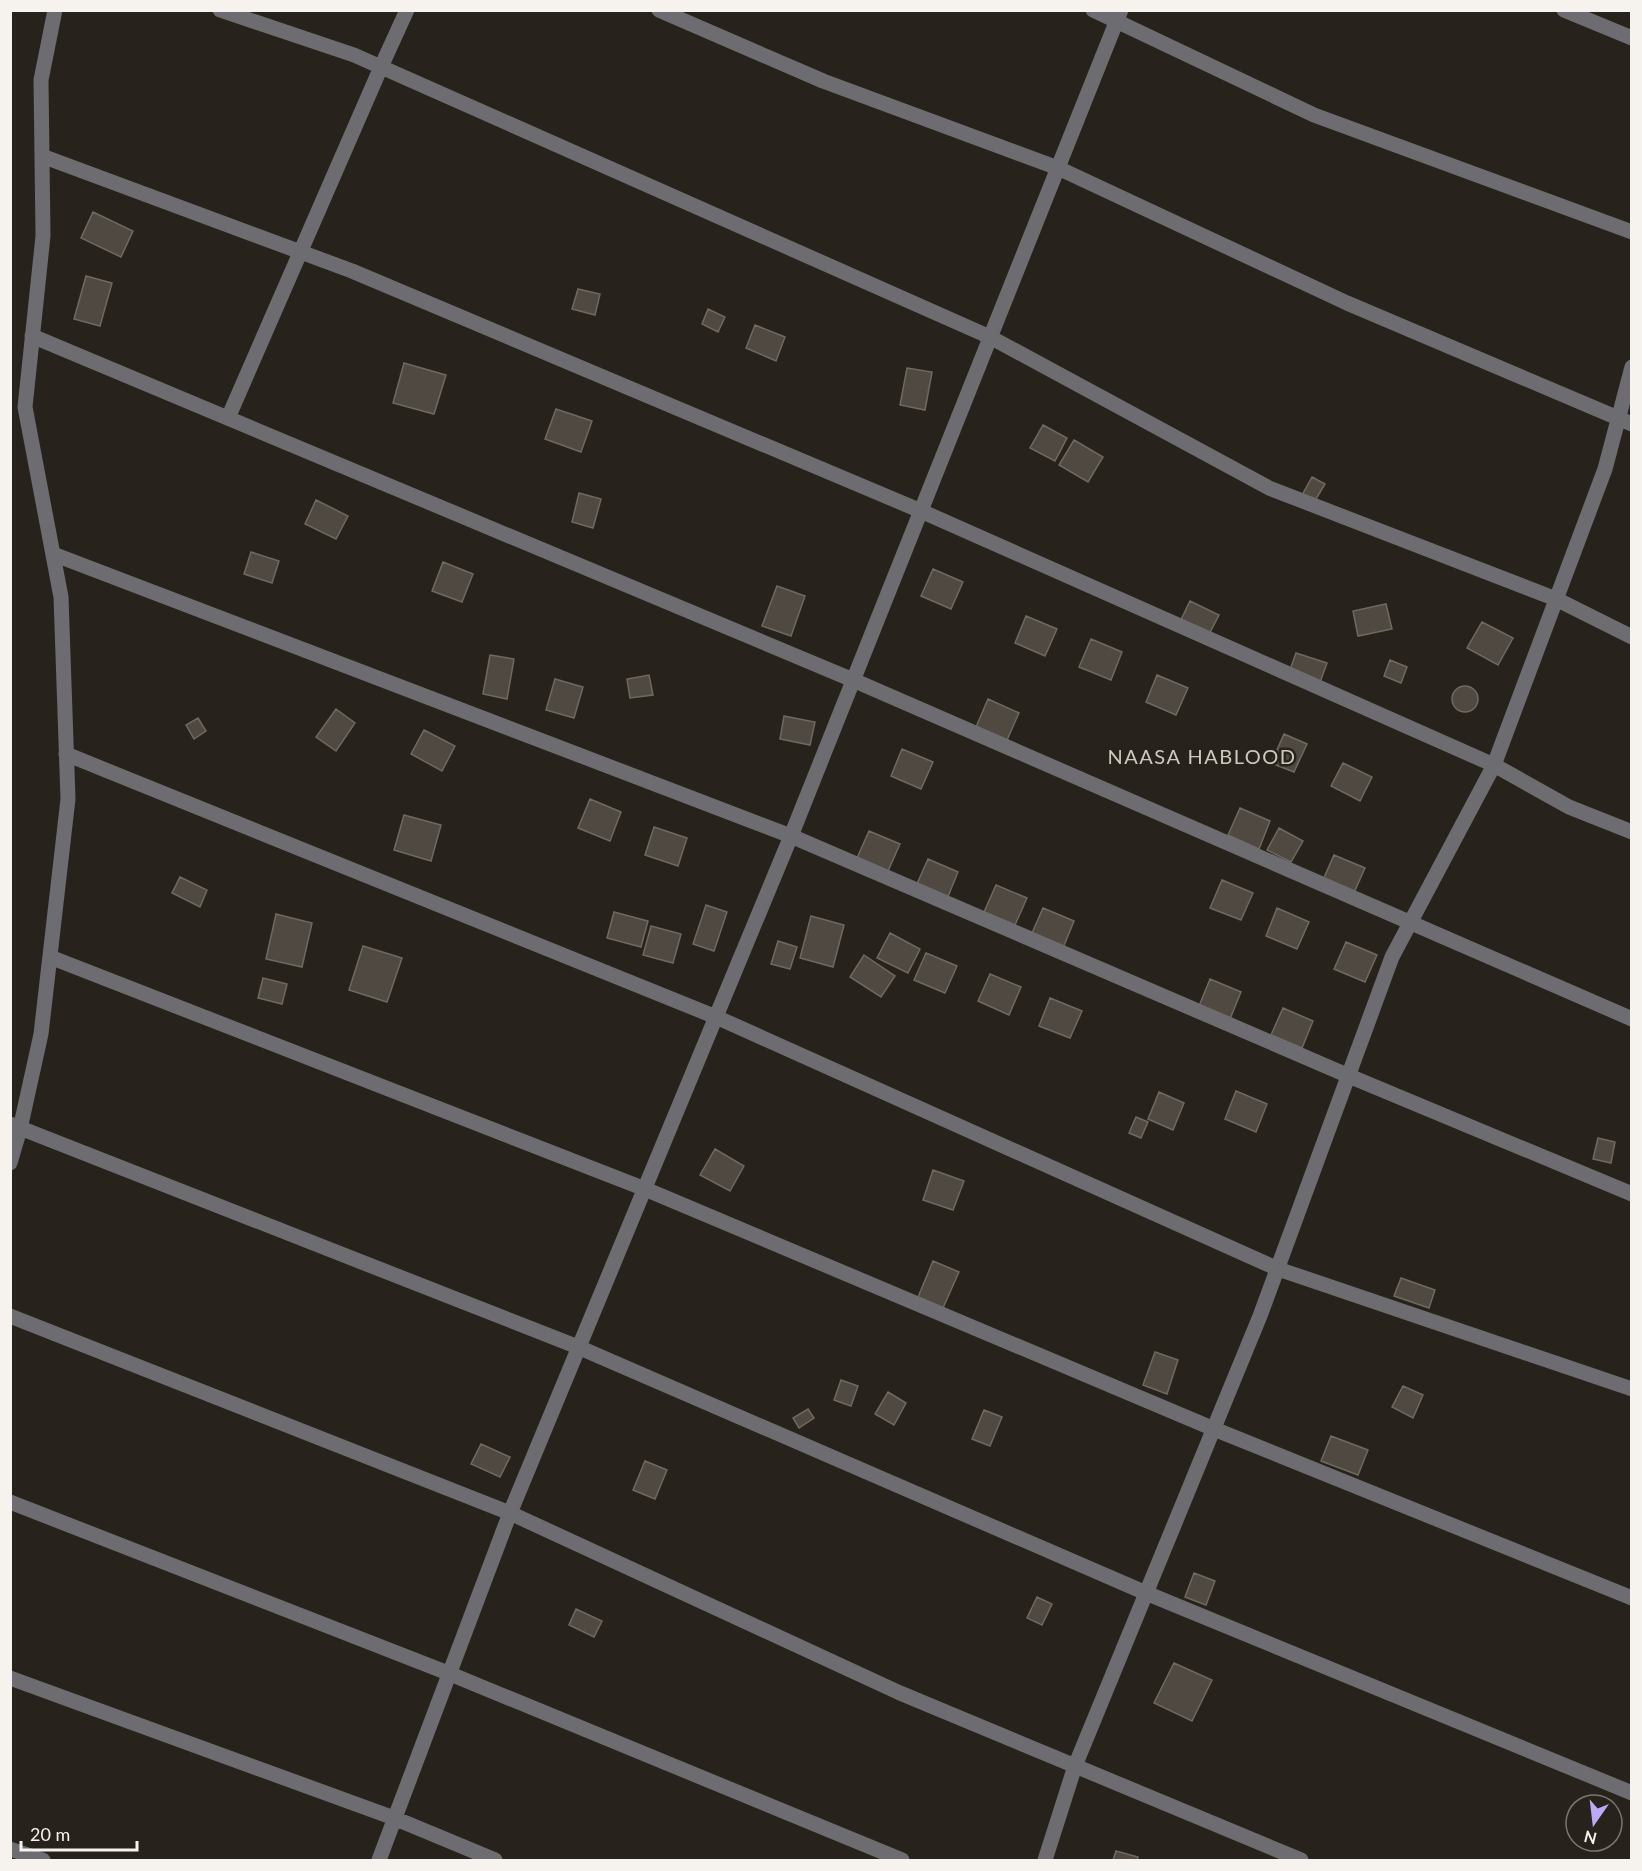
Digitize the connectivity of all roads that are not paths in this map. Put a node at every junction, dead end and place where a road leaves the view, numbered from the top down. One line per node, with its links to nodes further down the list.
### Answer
1 (55, 10): 10 (street)
2 (220, 10): 9 (street)
3 (407, 10): 9 (street)
4 (659, 10): 11 (street)
5 (1093, 10): 7 (street)
6 (1564, 10): 8 (street)
7 (1119, 17): 11 (street); 12 (street)
8 (1632, 38)
9 (381, 67): 13 (street); 15 (street)
10 (42, 156): 13 (street); 14 (street)
11 (1058, 168): 15 (street); 18 (street)
12 (1632, 232)
13 (300, 252): 17 (street); 19 (street)
14 (32, 336): 17 (street); 20 (street)
15 (990, 337): 19 (street); 21 (street)
16 (1632, 367): 18 (street)
17 (228, 418): 23 (street)
18 (1625, 421): 21 (street)
19 (921, 511): 23 (street); 25 (street)
20 (53, 554): 24 (street); 27 (street)
21 (1556, 599): 22 (street); 25 (street)
22 (1632, 637)
23 (853, 680): 27 (street); 28 (street)
24 (66, 754): 29 (street); 30 (street)
25 (1494, 765): 26 (street); 28 (street)
26 (1632, 832)
27 (791, 836): 30 (street); 32 (street)
28 (1410, 924): 31 (street); 32 (street)
29 (50, 957): 33 (street); 35 (street)
30 (716, 1017): 35 (street); 37 (street)
31 (1632, 1019)
32 (1349, 1076): 36 (street); 37 (street)
33 (15, 1126): 34 (street); 39 (street)
34 (10, 1163)
35 (645, 1189): 39 (street); 41 (street)
36 (1632, 1194)
37 (1278, 1269): 40 (street); 41 (street)
38 (10, 1316): 43 (street)
39 (578, 1347): 43 (street); 44 (street)
40 (1632, 1389)
41 (1214, 1429): 44 (street); 45 (street)
42 (10, 1502): 46 (street)
43 (510, 1513): 46 (street); 48 (street)
44 (1146, 1593): 48 (street); 49 (street)
45 (1632, 1598)
46 (448, 1672): 50 (street); 55 (street)
47 (10, 1678): 50 (street)
48 (1075, 1766): 56 (street); 57 (street)
49 (1632, 1793)
50 (394, 1818): 53 (street); 54 (street)
51 (10, 1849): 52 (street)
52 (43, 1860)
53 (379, 1860)
54 (495, 1860)
55 (902, 1860)
56 (1045, 1860)
57 (1301, 1860)

